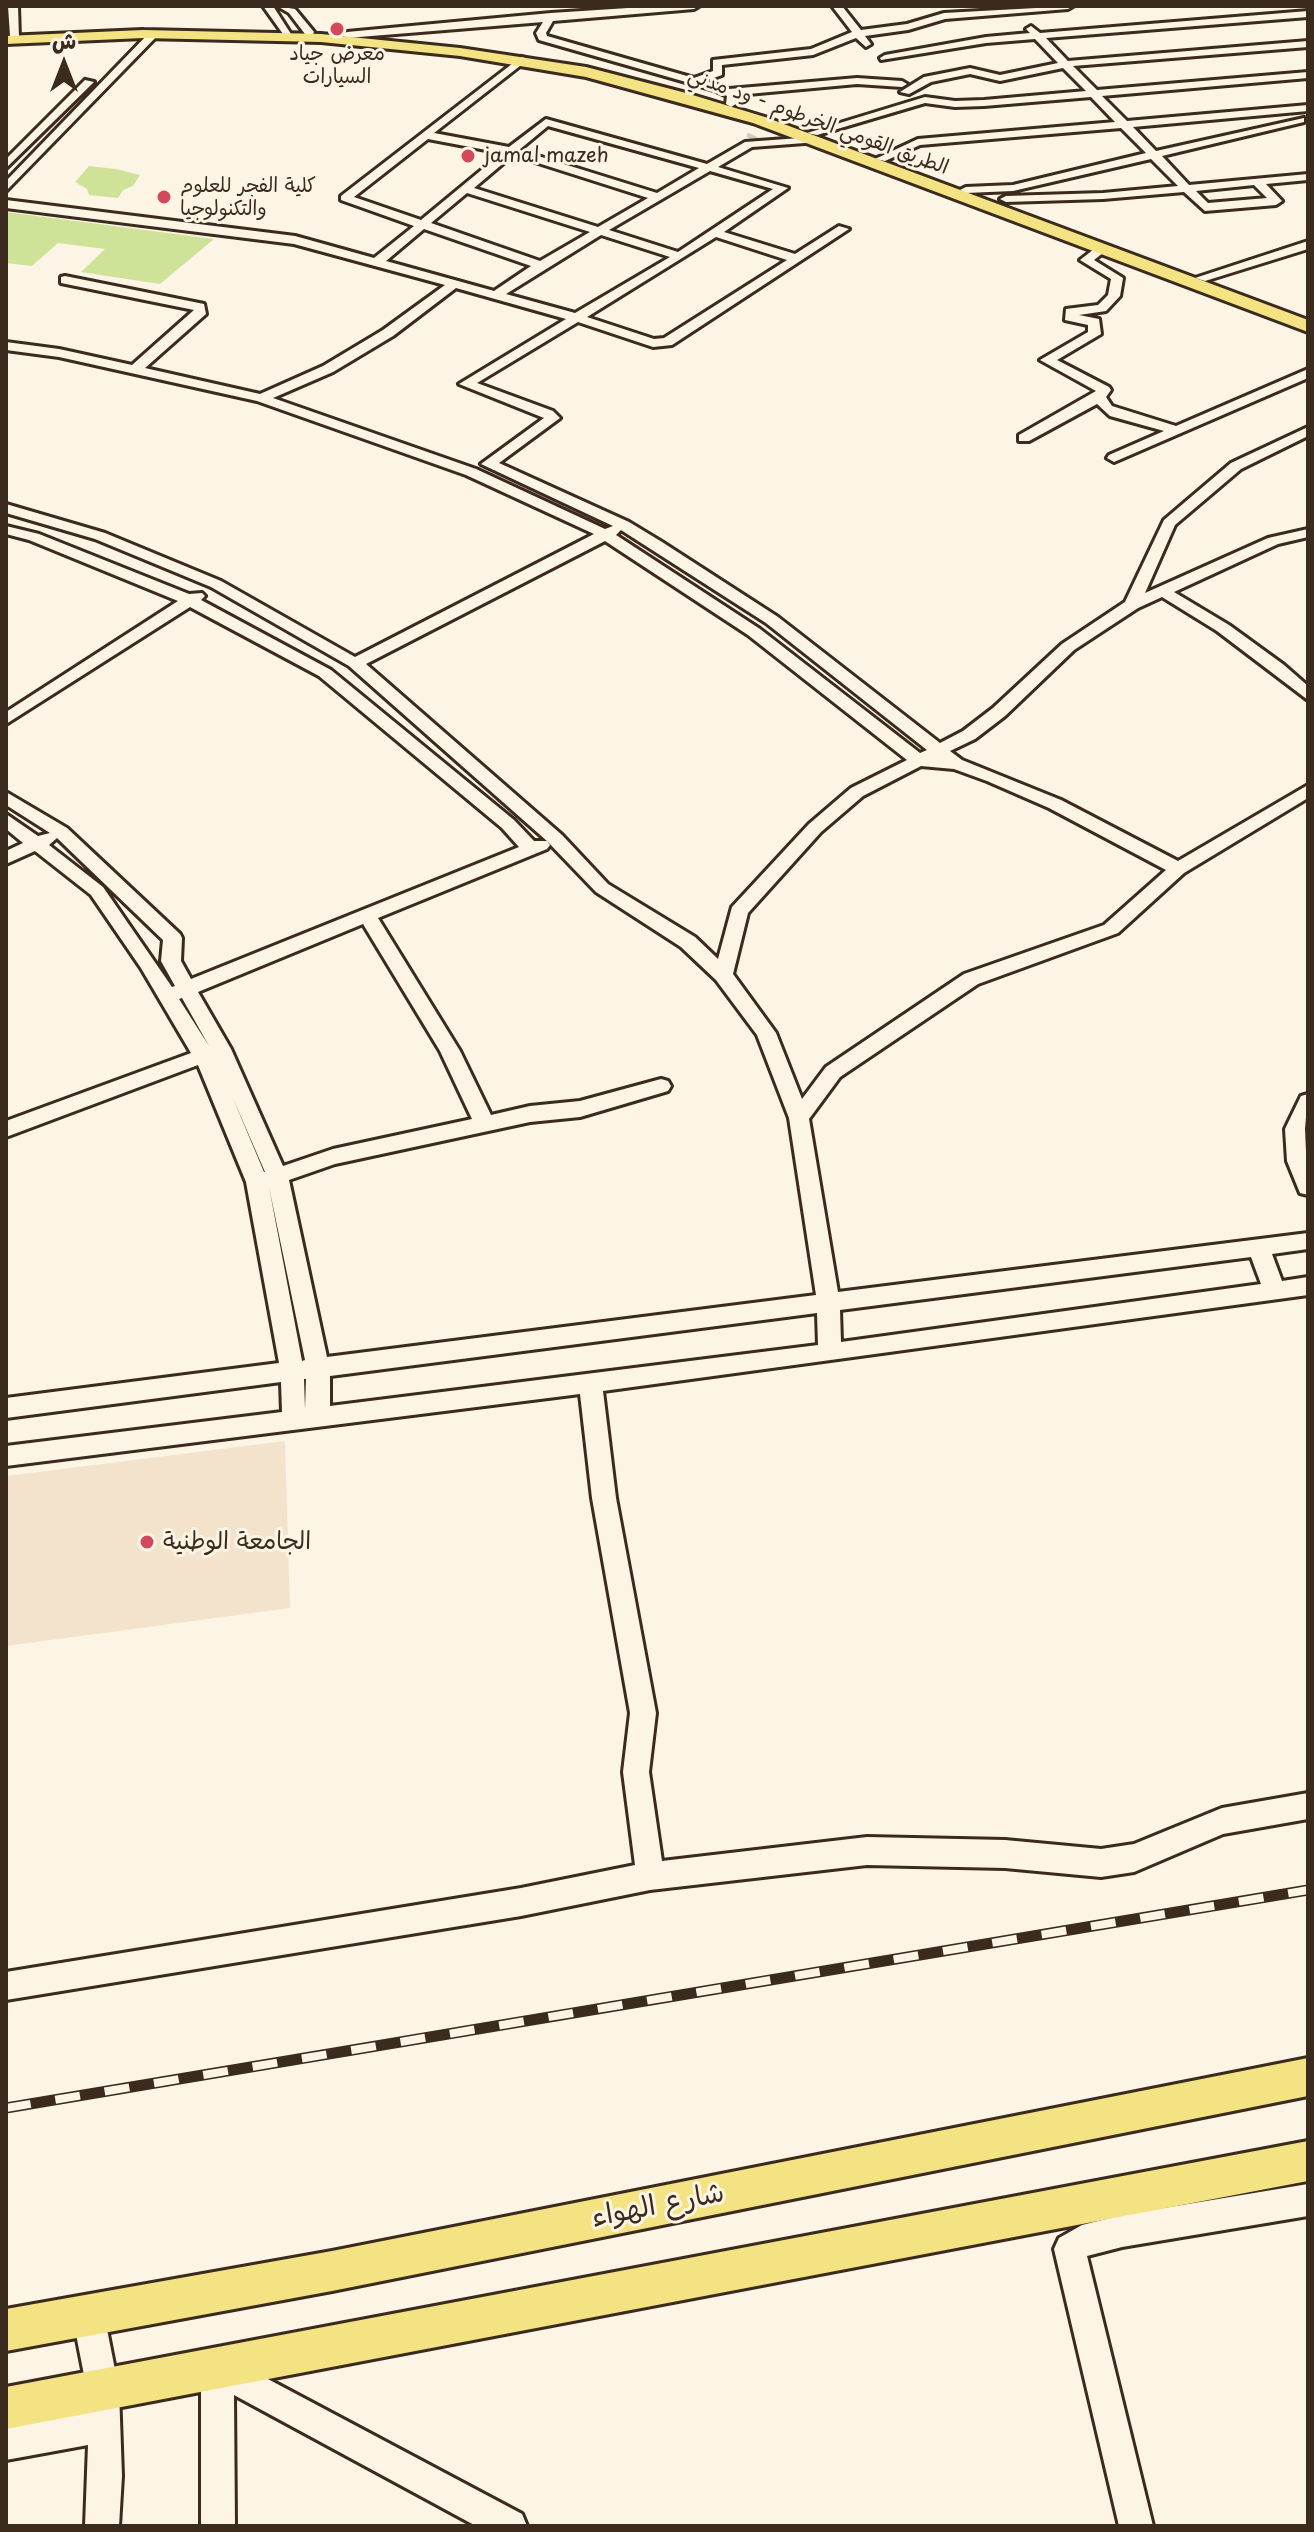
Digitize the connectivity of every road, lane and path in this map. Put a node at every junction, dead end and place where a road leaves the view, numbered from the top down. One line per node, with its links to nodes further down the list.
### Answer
1 (13, 6): 21 (street)
2 (268, 6): 14 (street)
3 (282, 6): 15 (street)
4 (527, 6): 12 (street)
5 (694, 6): 8 (street)
6 (837, 6): 18 (street)
7 (1068, 6): 9 (street)
8 (674, 7): 12 (street)
9 (1010, 8): 18 (street); 20 (street)
10 (1308, 14): 13 (street)
11 (1188, 15): 13 (street)
12 (551, 16): 19 (street); 37 (street)
13 (1199, 24): 16 (street); 20 (street)
14 (287, 32): 15 (highway, الطريق القومي الخرطوم - ود مدني); 21 (highway, الطريق القومي الخرطوم - ود مدني)
15 (309, 32): 19 (highway, الطريق القومي الخرطوم - ود مدني)
16 (1210, 33)
17 (205, 34): 27 (highway); 27 (highway, الطريق القومي الخرطوم - ود مدني); 30 (highway, الطريق القومي الخرطوم - ود مدني)
18 (856, 34): 29 (street); 37 (street)
19 (347, 35): 42 (highway, الطريق القومي الخرطوم - ود مدني)
20 (1038, 36): 29 (street); 32 (street)
21 (9, 37): 22 (highway, الطريق القومي الخرطوم - ود مدني)
22 (60, 38): 27 (highway, الطريق القومي الخرطوم - ود مدني); 27 (highway)
23 (1222, 42): 26 (street)
24 (1308, 44): 25 (street)
25 (1271, 47): 26 (street); 28 (street)
26 (1233, 51): 31 (street); 32 (street)
27 (119, 52): 56 (street); 60 (street)
28 (1283, 56)
29 (885, 58): 39 (street)
30 (521, 60): 50 (street); 51 (highway, الطريق القومي الخرطوم - ود مدني)
31 (1244, 60)
32 (1066, 64): 39 (street); 40 (street)
33 (1295, 66): 35 (street)
34 (1254, 69): 36 (street)
35 (1308, 75): 36 (street)
36 (1264, 78): 38 (street)
37 (695, 81): 42 (street)
38 (1199, 84): 40 (street); 41 (street)
39 (903, 88): 42 (street); 43 (street)
40 (1092, 94): 43 (street); 48 (street)
41 (1209, 94)
42 (730, 98): 52 (highway, الطريق القومي الخرطوم - ود مدني)
43 (925, 100): 52 (street)
44 (1220, 105): 46 (street)
45 (1308, 108): 46 (street)
46 (1230, 115): 49 (street)
47 (1308, 118): 49 (street)
48 (1122, 124): 49 (street); 54 (street); 55 (street)
49 (1184, 132): 54 (street)
50 (426, 135): 53 (street); 67 (street)
51 (756, 137): 52 (highway, الطريق القومي الخرطوم - ود مدني); 52 (street); 57 (street)
52 (814, 137): 55 (highway, الطريق القومي الخرطوم - ود مدني); 72 (highway, الطريق القومي الخرطوم - ود مدني)
53 (510, 151): 57 (street); 62 (street); 64 (street)
54 (1154, 155): 61 (street); 63 (street)
55 (881, 159): 63 (highway, الطريق القومي الخرطوم - ود مدني)
56 (6, 165)
57 (710, 166): 64 (street); 70 (street)
58 (1308, 177): 59 (street)
59 (1256, 181): 61 (street); 61 (street)
60 (6, 188)
61 (1187, 188): 65 (street)
62 (465, 189): 67 (street); 69 (street)
63 (966, 190): 65 (highway, الطريق القومي الخرطوم - ود مدني)
64 (658, 197): 69 (street)
65 (991, 200): 77 (highway, الطريق القومي الخرطوم - ود مدني)
66 (6, 204): 75 (street)
67 (424, 223): 75 (street); 76 (street)
68 (843, 229): 74 (street)
69 (599, 231): 73 (street); 76 (street)
70 (714, 233): 73 (street); 74 (street)
71 (1308, 245): 77 (street)
72 (1102, 249): 83 (highway, الطريق القومي الخرطوم - ود مدني); 91 (street)
73 (680, 256): 81 (street)
74 (794, 258): 81 (street)
75 (376, 263): 79 (street)
76 (541, 265): 80 (street)
77 (1201, 278): 82 (highway, الطريق القومي الخرطوم - ود مدني)
78 (65, 280): 86 (street)
79 (454, 284): 80 (street); 90 (street)
80 (496, 295): 81 (street)
81 (578, 318): 97 (street)
82 (1308, 318)
83 (1308, 326)
84 (6, 336): 86 (street)
85 (6, 346): 86 (street)
86 (141, 365): 90 (street); 92 (street)
87 (1308, 373): 88 (street)
88 (1291, 381): 89 (street); 93 (street)
89 (1308, 388)
90 (283, 390): 92 (street); 97 (street)
91 (1099, 397): 93 (street); 95 (street)
92 (261, 398): 102 (street)
93 (1175, 430): 96 (street)
94 (1308, 431): 106 (street)
95 (1024, 438)
96 (1114, 458)
97 (488, 464): 99 (street)
98 (6, 508): 103 (street)
99 (624, 525): 102 (street); 107 (street)
100 (6, 530): 105 (street)
101 (1308, 533): 104 (street)
102 (605, 534): 108 (street); 109 (street)
103 (216, 584): 105 (street); 109 (street)
104 (1162, 591): 106 (street); 110 (street)
105 (189, 600): 111 (street); 121 (street)
106 (1132, 605): 112 (street)
107 (772, 620): 108 (street); 112 (street)
108 (747, 627): 113 (street)
109 (355, 663): 119 (street)
110 (1308, 695)
111 (6, 719)
112 (940, 750): 113 (street); 114 (street)
113 (920, 761): 114 (street); 125 (street)
114 (956, 764): 123 (street)
115 (1308, 790): 123 (street)
116 (6, 797): 118 (street)
117 (6, 820): 120 (street)
118 (61, 832): 120 (street); 126 (street)
119 (556, 839): 121 (street); 125 (street)
120 (37, 843): 122 (street); 126 (street)
121 (531, 849): 124 (street)
122 (6, 858)
123 (1178, 869): 130 (street)
124 (366, 914): 126 (street); 131 (street)
125 (723, 975): 130 (street)
126 (177, 992): 127 (street)
127 (212, 1052): 132 (street); 133 (street)
128 (661, 1086): 131 (street)
129 (1308, 1101): 134 (street)
130 (799, 1118): 139 (street)
131 (485, 1125): 133 (street)
132 (6, 1129)
133 (267, 1179): 141 (street); 142 (street)
134 (1308, 1187)
135 (1308, 1241): 136 (street)
136 (1258, 1247): 138 (street); 139 (street)
137 (1308, 1286): 138 (street)
138 (1275, 1291): 140 (street)
139 (828, 1302): 140 (street); 141 (street)
140 (830, 1353): 143 (street)
141 (318, 1368): 142 (street); 145 (street)
142 (292, 1371): 144 (street); 146 (street)
143 (591, 1385): 145 (street); 149 (street)
144 (6, 1408)
145 (318, 1417): 146 (street)
146 (294, 1420): 147 (street)
147 (6, 1456)
148 (1308, 1806): 149 (street)
149 (650, 1876): 150 (street)
150 (6, 1986)
151 (1308, 2077): 154 (main road, شارع الهواء)
152 (1308, 2161): 156 (main road)
153 (1308, 2200): 163 (street)
154 (88, 2314): 155 (main road, شارع الهواء); 158 (street)
155 (6, 2330)
156 (217, 2368): 158 (main road); 161 (street); 162 (street)
157 (6, 2408): 158 (main road)
158 (103, 2408): 159 (street); 160 (street)
159 (6, 2443)
160 (102, 2526)
161 (218, 2526)
162 (510, 2526)
163 (1136, 2526)

